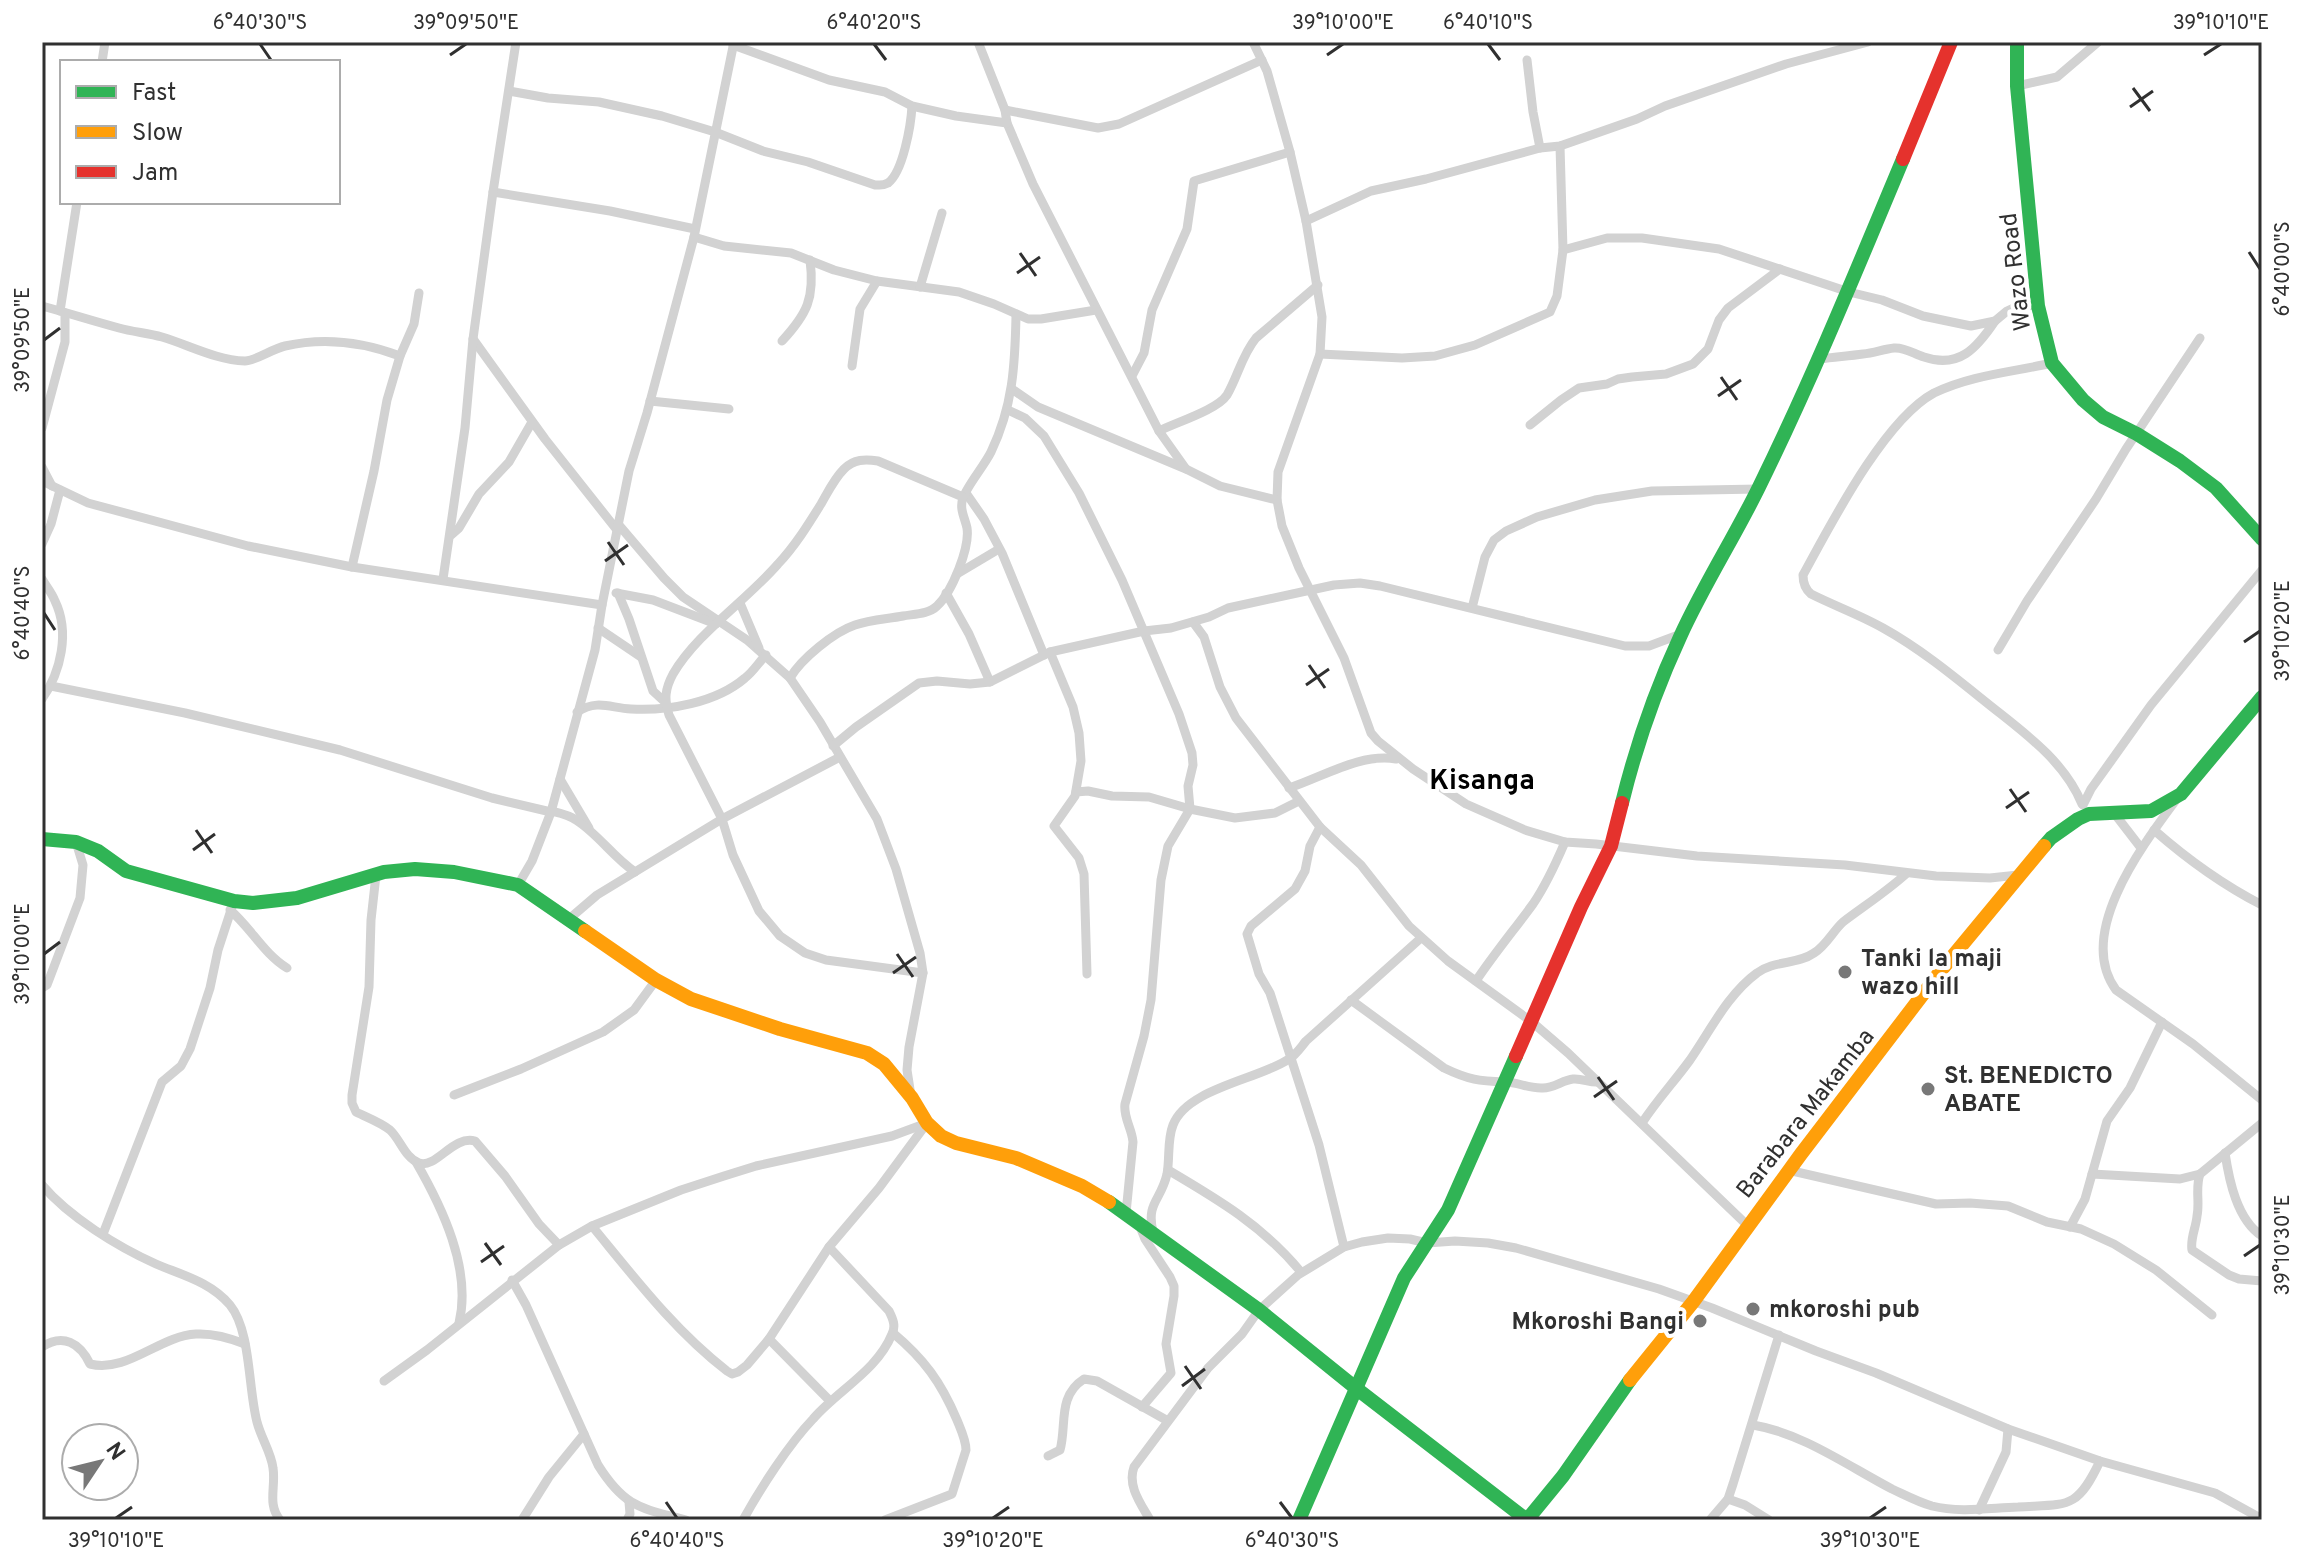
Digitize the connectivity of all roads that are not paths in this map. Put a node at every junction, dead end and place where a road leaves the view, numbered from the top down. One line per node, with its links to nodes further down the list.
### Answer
1 (516, 42): 12 (street)
2 (978, 42): 14 (street)
3 (1253, 42): 9 (street)
4 (1868, 42): 17 (street)
5 (1951, 42): 31 (street)
6 (2017, 42): 11 (street, Wazo Road)
7 (2098, 42): 11 (street)
8 (733, 44): 13 (street); 16 (street)
9 (1262, 60): 14 (street); 19 (street)
10 (1527, 60): 18 (street)
11 (2017, 86): 34 (street, Wazo Road)
12 (509, 91): 16 (street); 20 (street)
13 (912, 106): 15 (street); 16 (street)
14 (1005, 110): 15 (street)
15 (1007, 123): 35 (street)
16 (715, 132): 24 (street)
17 (1560, 146): 18 (street); 25 (street)
18 (1540, 148): 23 (street)
19 (1290, 152): 23 (street); 47 (street)
20 (493, 192): 24 (street); 40 (street)
21 (77, 204): 36 (street)
22 (942, 213): 30 (street)
23 (1306, 221): 29 (street)
24 (694, 233): 26 (street); 49 (street)
25 (1563, 250): 27 (street); 42 (street)
26 (810, 260): 28 (street); 41 (street)
27 (1780, 269): 31 (street); 53 (street)
28 (877, 281): 30 (street); 46 (street)
29 (1318, 285): 42 (street); 55 (street)
30 (920, 287): 37 (street)
31 (1849, 292): 38 (street); 44 (street)
32 (419, 293): 43 (street)
33 (42, 306): 36 (street)
34 (2038, 306): 38 (street); 45 (street, Wazo Road)
35 (1096, 310): 37 (street); 47 (street)
36 (62, 312): 43 (street); 54 (street)
37 (1016, 316): 48 (street)
38 (1995, 321): 44 (street)
39 (2200, 338): 56 (street)
40 (473, 339): 52 (street); 65 (street)
41 (782, 341)
42 (1320, 354): 63 (street)
43 (400, 356): 69 (street)
44 (1820, 359): 61 (street)
45 (2052, 363): 56 (street, Wazo Road); 106 (street)
46 (852, 366)
47 (1132, 376): 55 (street)
48 (1012, 389): 51 (street); 58 (street)
49 (650, 401): 50 (street); 64 (street)
50 (729, 409)
51 (1008, 410): 62 (street); 84 (street)
52 (532, 422): 64 (street); 65 (street)
53 (1530, 425)
54 (42, 428)
55 (1159, 431): 58 (street)
56 (2137, 434): 66 (street, Wazo Road); 86 (street)
57 (42, 467): 60 (street)
58 (1186, 469): 63 (street)
59 (42, 481): 60 (street)
60 (56, 488): 67 (street); 69 (street)
61 (1758, 489): 80 (street); 85 (street)
62 (964, 495): 68 (street); 71 (street); 78 (street)
63 (1277, 500): 74 (street)
64 (618, 527): 75 (street); 82 (street)
65 (450, 536): 73 (street)
66 (2262, 539)
67 (42, 544)
68 (999, 549): 71 (street); 88 (street)
69 (352, 567): 73 (street)
70 (2262, 570): 106 (street)
71 (956, 575): 77 (street)
72 (42, 579): 92 (street)
73 (443, 579): 79 (street)
74 (1310, 590): 80 (street); 81 (street); 99 (street)
75 (604, 592): 76 (street); 79 (street)
76 (618, 593): 82 (street); 89 (street)
77 (946, 593): 90 (street); 91 (street)
78 (740, 603): 82 (street); 87 (street)
79 (602, 605): 83 (street)
80 (1472, 608): 85 (street)
81 (1193, 622): 84 (street); 101 (street)
82 (718, 623): 87 (street); 95 (street)
83 (598, 628): 89 (street); 96 (street)
84 (1144, 631): 88 (street); 105 (street)
85 (1681, 634): 116 (street)
86 (1998, 650)
87 (763, 652): 90 (street); 95 (street)
88 (1047, 654): 91 (street); 102 (street)
89 (641, 657): 95 (street)
90 (790, 678): 97 (street)
91 (990, 682): 97 (street)
92 (51, 686): 94 (street); 107 (street)
93 (2262, 697): 103 (street, Barabara Makamba)
94 (42, 699)
95 (666, 705): 96 (street); 109 (street)
96 (577, 712): 100 (street)
97 (833, 746): 98 (street)
98 (840, 757): 109 (street); 128 (street)
99 (1400, 759): 101 (street); 115 (street)
100 (560, 779): 107 (street); 112 (street)
101 (1289, 788): 104 (street)
102 (1076, 792): 105 (street); 129 (street)
103 (2181, 794): 108 (street, Barabara Makamba); 111 (street)
104 (1299, 801): 105 (street); 110 (street)
105 (1190, 809): 152 (street)
106 (2086, 809): 108 (street, Barabara Makamba); 121 (street, Barabara Makamba)
107 (551, 811): 112 (street); 122 (street)
108 (2114, 813): 117 (street)
109 (722, 819): 118 (street); 128 (street)
110 (1320, 827): 126 (street); 136 (street)
111 (2154, 830): 117 (street); 123 (street)
112 (591, 832): 118 (street)
113 (42, 839): 114 (street)
114 (76, 842): 124 (street); 132 (street)
115 (1565, 842): 116 (street); 131 (street)
116 (1611, 846): 119 (street); 134 (street)
117 (2141, 848): 135 (street)
118 (635, 872): 125 (street)
119 (1906, 874): 121 (street); 143 (street)
120 (376, 875): 122 (street); 124 (street); 146 (street)
121 (2018, 875): 148 (street, Barabara Makamba)
122 (518, 885): 125 (street)
123 (2262, 905)
124 (232, 906): 127 (street); 158 (street)
125 (569, 919): 130 (street)
126 (1421, 938): 131 (street); 133 (street)
127 (287, 968)
128 (923, 973): 140 (street)
129 (1087, 974)
130 (656, 980): 139 (street); 140 (street)
131 (1476, 981): 134 (street)
132 (42, 988)
133 (1351, 1000): 136 (street); 137 (street)
134 (1532, 1022): 137 (street); 138 (street)
135 (2162, 1022): 141 (street); 149 (street)
136 (1290, 1059): 147 (street); 163 (street)
137 (1505, 1082): 138 (street); 160 (street)
138 (1598, 1082): 143 (street)
139 (454, 1095)
140 (912, 1098): 142 (street)
141 (2262, 1100)
142 (927, 1123): 152 (street); 155 (street); 162 (street)
143 (1642, 1123): 154 (street)
144 (2262, 1123): 145 (street)
145 (2225, 1153): 150 (street); 159 (street)
146 (416, 1162): 161 (street); 170 (street)
147 (1168, 1170): 157 (street); 164 (street)
148 (1788, 1170): 154 (street, Barabara Makamba); 156 (street)
149 (2092, 1174): 150 (street); 156 (street)
150 (2200, 1174): 166 (street)
151 (42, 1185): 158 (street)
152 (1126, 1213): 153 (street)
153 (1139, 1223): 157 (street); 179 (street)
154 (1747, 1225): 167 (street, Barabara Makamba)
155 (592, 1226): 161 (street); 173 (street)
156 (2070, 1227): 169 (street)
157 (1153, 1233): 168 (street)
158 (103, 1234): 174 (street)
159 (2262, 1236)
160 (1427, 1243): 163 (street); 167 (street); 177 (street)
161 (559, 1245): 165 (street)
162 (829, 1247): 171 (street); 173 (street)
163 (1344, 1247): 164 (street)
164 (1301, 1272): 168 (street)
165 (512, 1280): 170 (street); 183 (street)
166 (2262, 1281)
167 (1693, 1302): 172 (street); 198 (street, Barabara Makamba)
168 (1259, 1310): 177 (street); 180 (street)
169 (2212, 1315)
170 (459, 1323): 176 (street)
171 (893, 1333): 178 (street); 195 (street)
172 (1779, 1335): 181 (street); 182 (street)
173 (769, 1339): 178 (street)
174 (245, 1344): 175 (street); 190 (street)
175 (42, 1347)
176 (384, 1381)
177 (1357, 1389): 197 (street); 198 (street)
178 (830, 1401): 194 (street)
179 (1142, 1407): 180 (street); 184 (street)
180 (1168, 1421): 196 (street)
181 (1753, 1425): 186 (street); 188 (street)
182 (2008, 1429): 185 (street); 188 (street)
183 (584, 1434): 187 (street); 191 (street)
184 (1048, 1456)
185 (2100, 1461): 188 (street); 189 (street)
186 (1728, 1499): 199 (street); 200 (street)
187 (629, 1502): 192 (street); 193 (street)
188 (1979, 1510)
189 (2262, 1519)
190 (280, 1520)
191 (522, 1520)
192 (627, 1520)
193 (686, 1520)
194 (743, 1520)
195 (885, 1520)
196 (1150, 1520)
197 (1299, 1520)
198 (1527, 1520)
199 (1710, 1520)
200 (1769, 1520)

